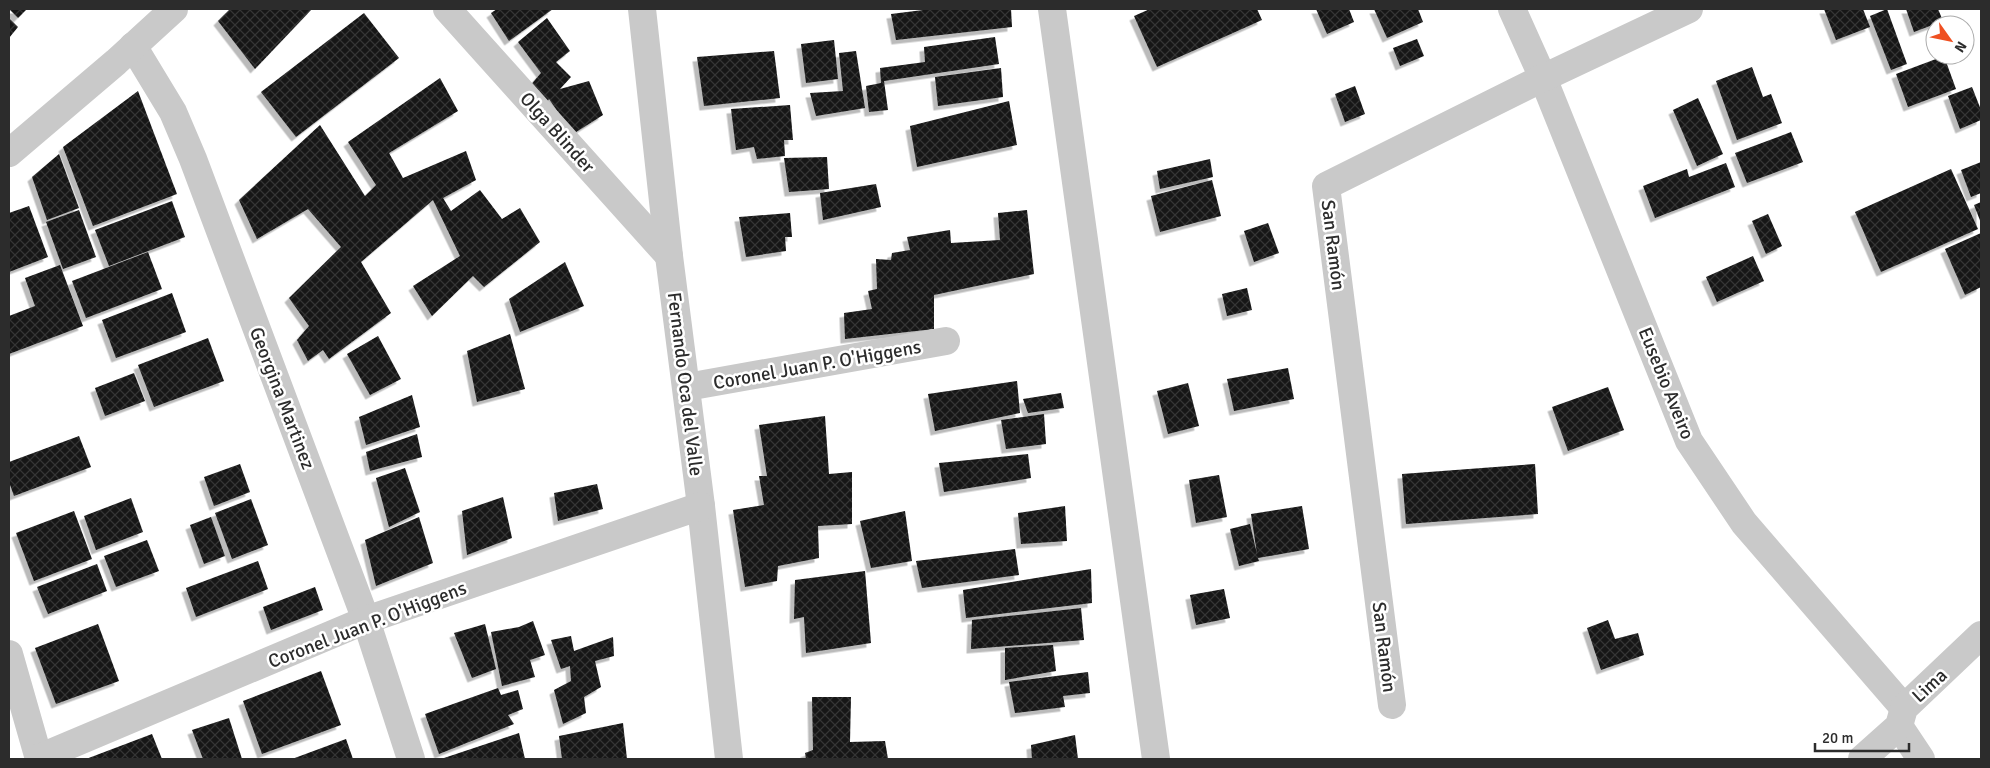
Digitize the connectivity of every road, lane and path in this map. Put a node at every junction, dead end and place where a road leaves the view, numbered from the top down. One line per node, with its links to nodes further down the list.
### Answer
1 (174, 9): 7 (street)
2 (447, 9): 10 (street, Olga Blinder)
3 (642, 9): 10 (street, Fernando Oca del Valle)
4 (1052, 9): 22 (street)
5 (1512, 9): 8 (street, Eusebio Aveiro)
6 (1689, 9): 8 (street, San Ramón)
7 (133, 46): 9 (street); 14 (street, Georgina Martinez)
8 (1543, 78): 17 (street, San Ramón); 18 (street, Eusebio Aveiro)
9 (9, 153)
10 (669, 256): 12 (street, Fernando Oca del Valle)
11 (946, 341): 12 (street, Coronel Juan P. O'Higgens)
12 (687, 387): 13 (street, Fernando Oca del Valle)
13 (701, 506): 14 (street, Coronel Juan P. O'Higgens); 21 (street, Fernando Oca del Valle)
14 (366, 620): 19 (street, Coronel Juan P. O'Higgens); 20 (street, Georgina Martinez)
15 (1981, 635): 18 (street, Lima)
16 (9, 654): 19 (street)
17 (1392, 705)
18 (1902, 717): 23 (street, Lima); 24 (street, Eusebio Aveiro)
19 (39, 759)
20 (411, 759)
21 (729, 759)
22 (1156, 759)
23 (1862, 759)
24 (1921, 759)

